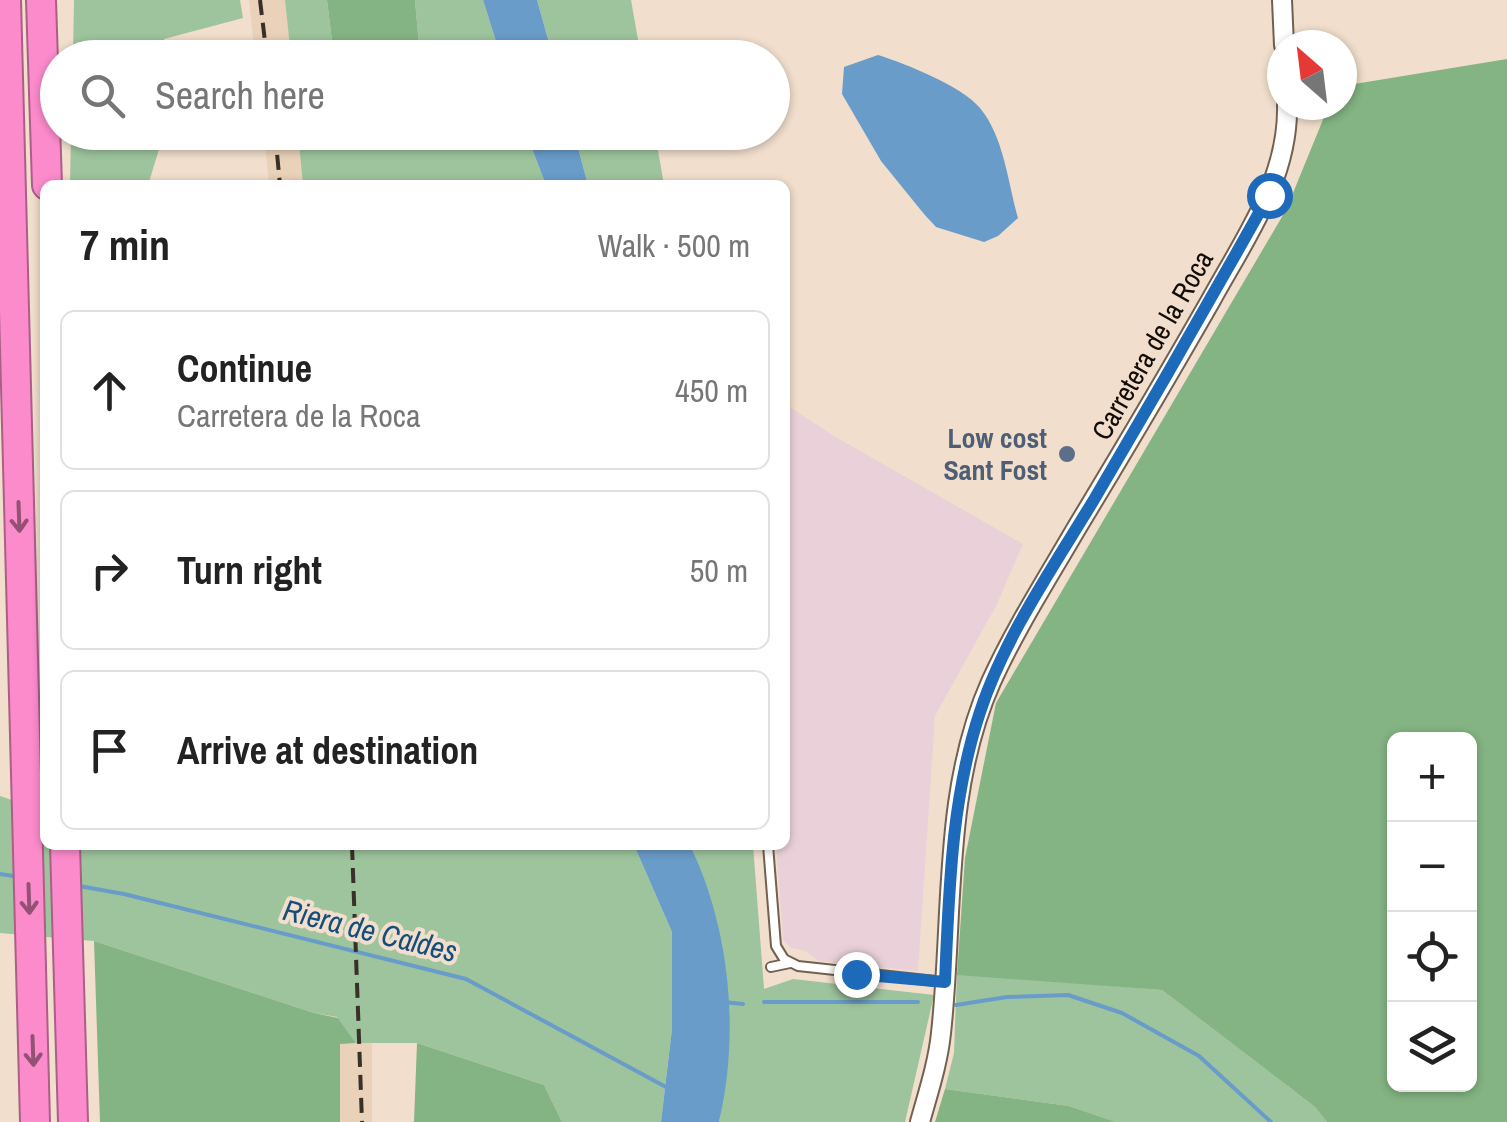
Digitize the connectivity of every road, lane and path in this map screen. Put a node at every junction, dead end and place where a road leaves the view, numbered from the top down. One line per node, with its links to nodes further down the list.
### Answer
1 (6, 0): 17 (highway, one-way to 17)
2 (41, 0): 6 (highway)
3 (58, 0): 7 (highway)
4 (1282, 0): 5 (street)
5 (1283, 30)
6 (42, 40)
7 (56, 40)
8 (1287, 120): 16 (street, Carretera de la Roca)
9 (46, 150): 11 (highway)
10 (49, 150): 11 (highway)
11 (47, 178)
12 (65, 850): 18 (highway)
13 (768, 850): 14 (lane)
14 (790, 963): 15 (lane); 16 (lane)
15 (772, 967)
16 (945, 982): 19 (street, Carretera de la Roca)
17 (35, 1122)
18 (72, 1122)
19 (920, 1122)

